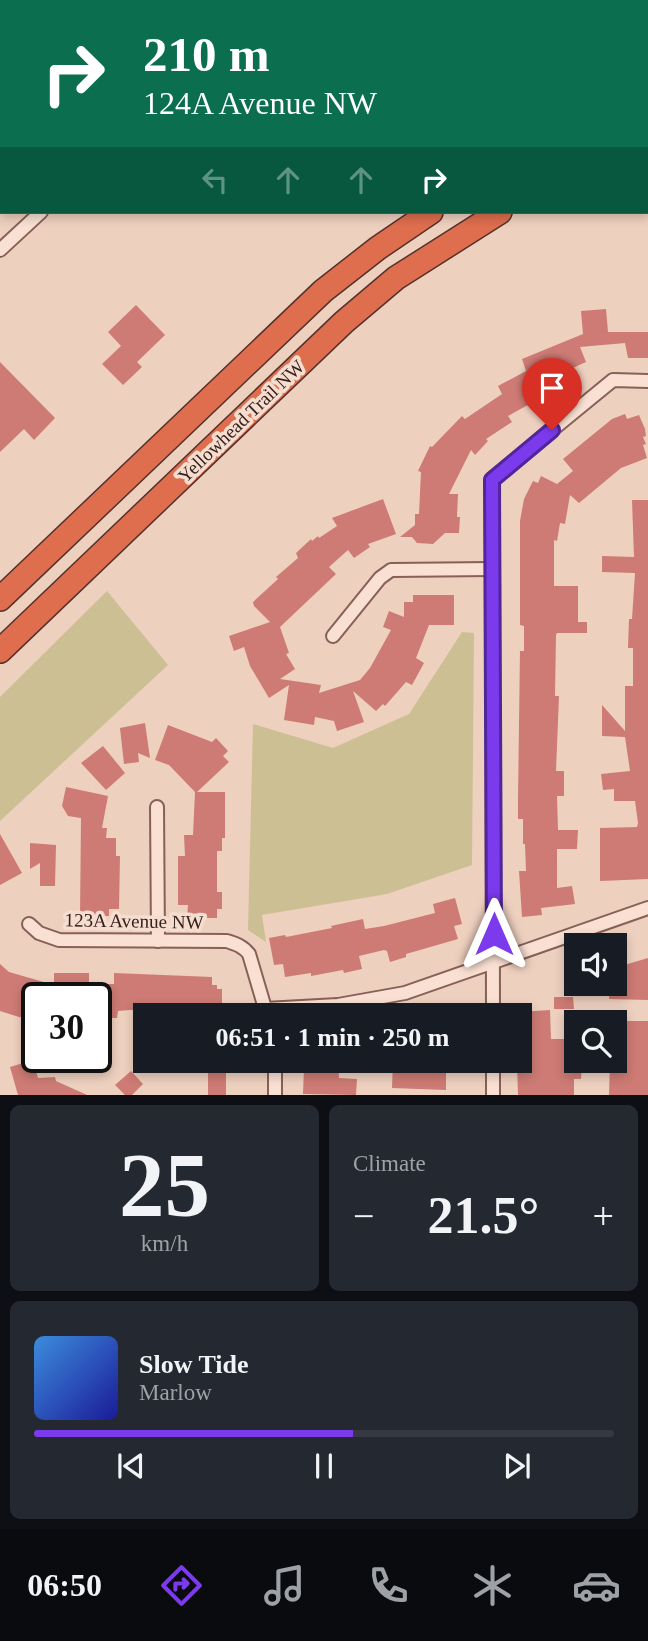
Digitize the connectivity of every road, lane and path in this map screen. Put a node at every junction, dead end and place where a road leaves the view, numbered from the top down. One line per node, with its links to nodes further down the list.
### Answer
1 (39, 214): 4 (street)
2 (428, 214): 7 (highway, Yellowhead Trail NW)
3 (497, 214): 9 (highway, Yellowhead Trail NW)
4 (0, 250)
5 (648, 381): 6 (street)
6 (492, 569): 8 (street); 14 (street)
7 (1, 597)
8 (332, 636)
9 (0, 651)
10 (157, 807): 13 (street)
11 (648, 908): 14 (street)
12 (29, 924): 13 (street, 123A Avenue NW)
13 (158, 941): 15 (street, 123A Avenue NW)
14 (494, 961): 16 (street); 17 (street)
15 (263, 1003)
16 (351, 1003)
17 (493, 1003)
18 (275, 1073): 20 (street)
19 (493, 1073): 21 (street)
20 (275, 1095)
21 (493, 1095)

